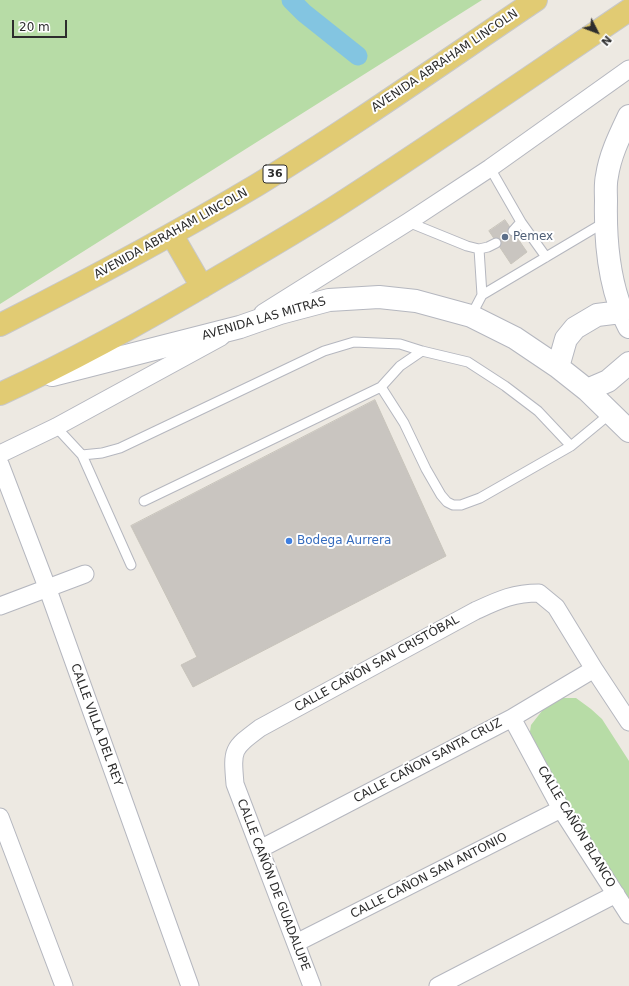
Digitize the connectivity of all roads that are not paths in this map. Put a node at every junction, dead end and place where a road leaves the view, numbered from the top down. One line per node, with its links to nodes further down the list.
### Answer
1 (536, 0): 10 (main road, AVENIDA ABRAHAM LINCOLN / 36)
2 (629, 10): 14 (main road)
3 (629, 69): 5 (street)
4 (629, 116): 8 (street)
5 (490, 168): 6 (street); 7 (lane)
6 (408, 222): 12 (lane); 19 (street)
7 (521, 222): 9 (lane); 13 (lane)
8 (606, 222): 13 (lane); 17 (street)
9 (513, 231)
10 (172, 235): 14 (main road); 18 (main road, AVENIDA ABRAHAM LINCOLN / 36)
11 (496, 243): 12 (lane)
12 (479, 249): 15 (lane)
13 (546, 257): 15 (lane)
14 (202, 287): 23 (main road)
15 (482, 295): 16 (lane)
16 (471, 316): 19 (street, AVENIDA LAS MITRAS); 22 (street, AVENIDA LAS MITRAS)
17 (625, 319): 22 (street)
18 (0, 325)
19 (240, 327): 23 (street, AVENIDA LAS MITRAS); 28 (street)
20 (422, 351): 24 (lane); 30 (lane); 32 (lane)
21 (629, 363): 25 (street)
22 (558, 367): 25 (street, AVENIDA LAS MITRAS)
23 (31, 380): 26 (main road)
24 (381, 387): 30 (lane); 34 (lane)
25 (587, 390): 27 (street, AVENIDA LAS MITRAS)
26 (0, 394)
27 (611, 413): 29 (street, AVENIDA LAS MITRAS); 30 (lane)
28 (56, 428): 31 (street); 32 (lane)
29 (629, 431)
30 (570, 446)
31 (0, 454)
32 (82, 455): 35 (lane)
33 (0, 464): 37 (street, CALLE VILLA DEL REY)
34 (144, 501)
35 (131, 565)
36 (85, 574): 37 (street)
37 (47, 587): 38 (street); 50 (street, CALLE VILLA DEL REY)
38 (0, 606)
39 (594, 669): 40 (street, CALLE CAÑON SANTA CRUZ); 41 (street, CALLE CAÑÓN SAN CRISTÓBAL); 42 (street, CALLE CAÑÓN SAN CRISTÓBAL)
40 (512, 718): 43 (street, CALLE CAÑÓN BLANCO); 45 (street, CALLE CAÑON SANTA CRUZ)
41 (629, 722)
42 (235, 784): 45 (street, CALLE CAÑÓN DE GUADALUPE)
43 (561, 808): 46 (street, CALLE CAÑÓN BLANCO); 48 (street, CALLE CAÑON SAN ANTONIO)
44 (0, 817): 49 (street)
45 (260, 849): 48 (street, CALLE CAÑÓN DE GUADALUPE)
46 (616, 894): 47 (street, CALLE CAÑÓN BLANCO); 52 (street)
47 (629, 915)
48 (296, 943): 51 (street, CALLE CAÑÓN DE GUADALUPE)
49 (64, 986)
50 (190, 986)
51 (312, 986)
52 (438, 986)

